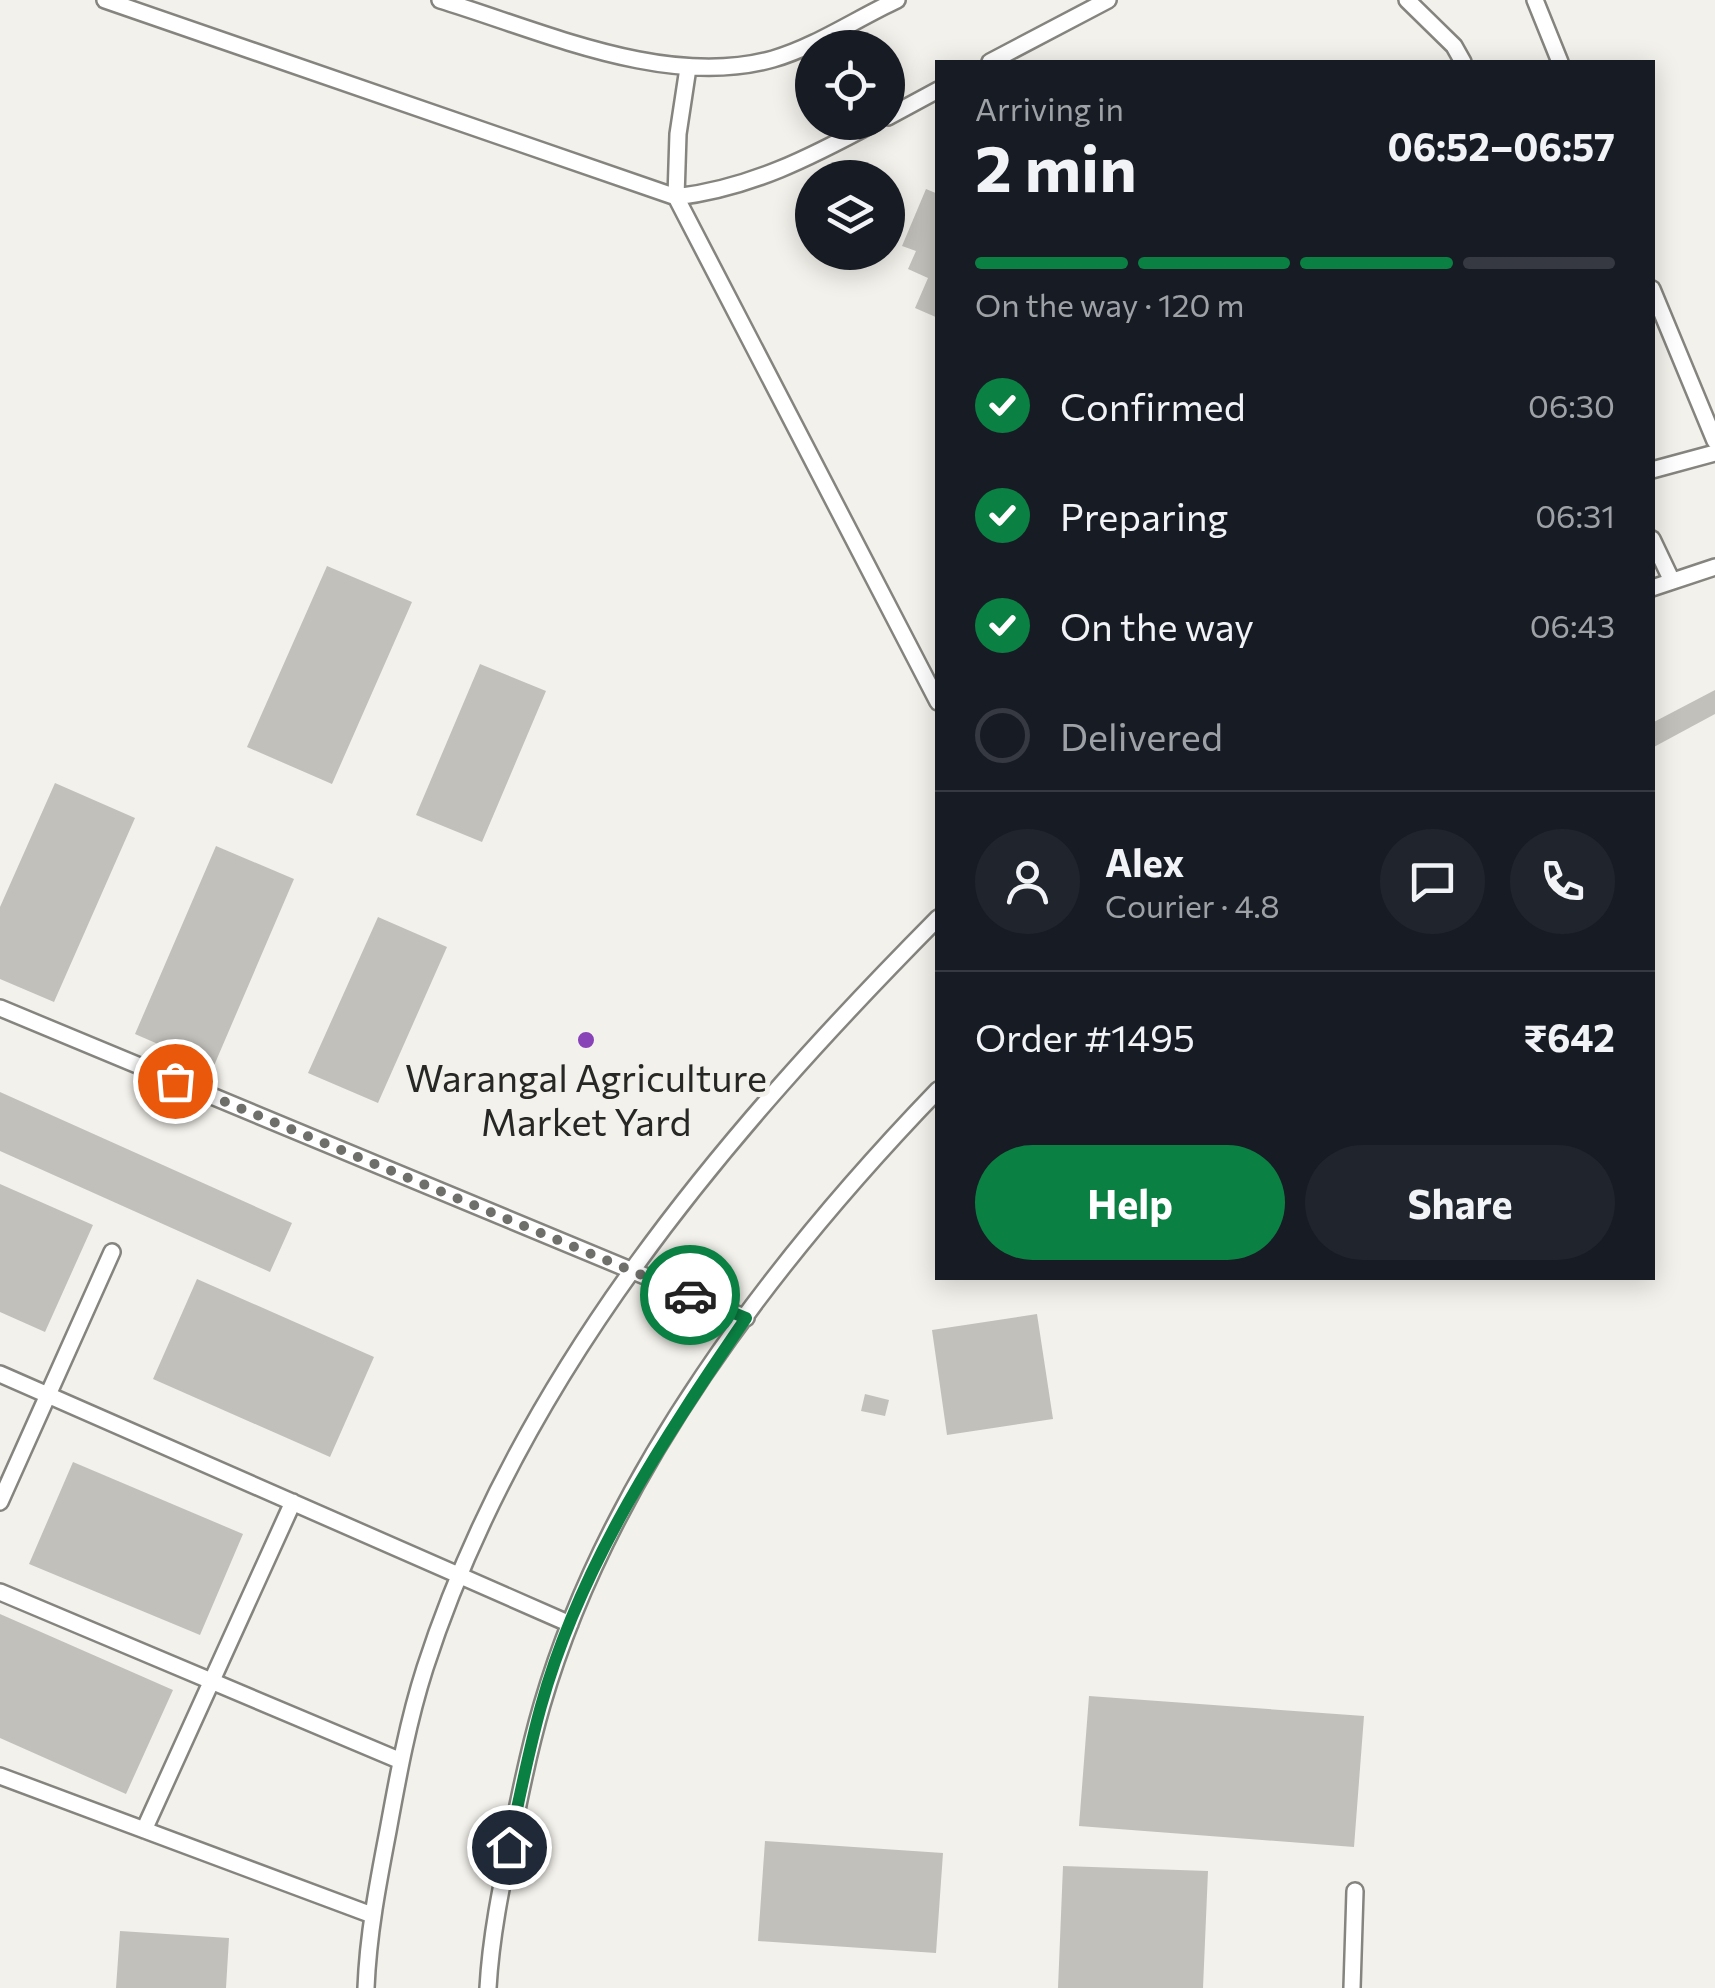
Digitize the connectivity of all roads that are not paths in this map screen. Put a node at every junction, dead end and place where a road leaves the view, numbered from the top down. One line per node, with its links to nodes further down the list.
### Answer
1 (105, 0): 14 (lane)
2 (440, 0): 10 (lane)
3 (898, 0): 10 (lane)
4 (1108, 0): 7 (lane)
5 (1407, 0): 8 (lane)
6 (1534, 0): 9 (lane)
7 (994, 60)
8 (1462, 60)
9 (1559, 60)
10 (688, 68): 14 (lane)
11 (935, 92): 12 (lane)
12 (905, 108)
13 (843, 140): 14 (lane)
14 (676, 196): 23 (lane)
15 (1655, 295): 16 (lane)
16 (1715, 441)
17 (1715, 452): 18 (lane)
18 (1655, 469)
19 (1655, 545): 21 (lane)
20 (1715, 567): 21 (lane)
21 (1672, 581): 22 (lane)
22 (1655, 587)
23 (935, 696)
24 (935, 921): 28 (lane)
25 (0, 1008): 28 (lane)
26 (935, 1093): 29 (lane)
27 (112, 1252): 31 (lane)
28 (631, 1270): 29 (lane); 34 (lane)
29 (746, 1318): 36 (lane)
30 (0, 1374): 31 (lane)
31 (45, 1394): 32 (lane); 33 (lane)
32 (0, 1502)
33 (293, 1502): 34 (lane); 37 (lane)
34 (459, 1575): 36 (lane); 38 (lane)
35 (0, 1592): 37 (lane)
36 (570, 1624): 44 (lane)
37 (213, 1682): 38 (lane); 40 (lane)
38 (401, 1761): 42 (lane)
39 (0, 1776): 40 (lane)
40 (144, 1830): 42 (lane)
41 (1354, 1892): 45 (lane)
42 (372, 1915): 43 (lane)
43 (366, 1988)
44 (488, 1988)
45 (1352, 1988)

